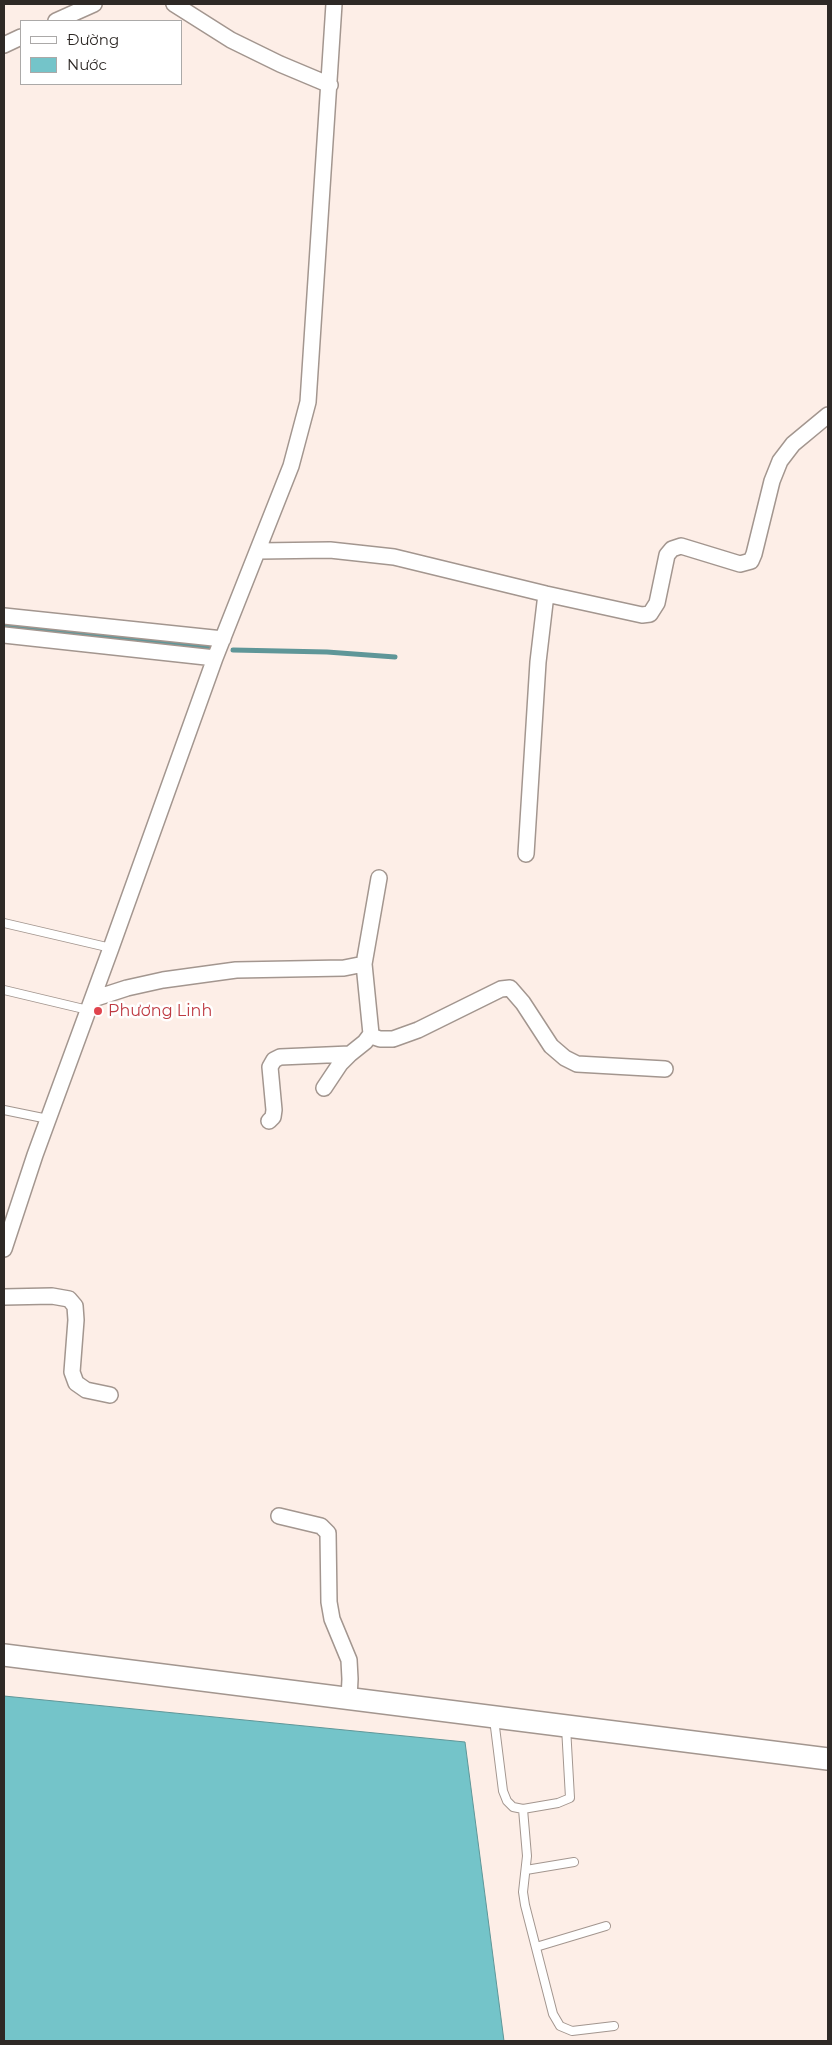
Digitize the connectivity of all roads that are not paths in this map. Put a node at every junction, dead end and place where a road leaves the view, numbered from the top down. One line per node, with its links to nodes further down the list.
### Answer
1 (94, 4): 4 (street)
2 (174, 4): 7 (street)
3 (334, 4): 7 (street)
4 (58, 20)
5 (20, 37): 6 (street)
6 (4, 45)
7 (330, 85): 9 (street)
8 (828, 415): 10 (street)
9 (259, 551): 10 (street); 13 (street)
10 (546, 594): 15 (street)
11 (4, 616): 13 (street)
12 (4, 635): 14 (street)
13 (223, 639): 14 (street)
14 (215, 658): 18 (street)
15 (526, 854)
16 (379, 878): 19 (street)
17 (4, 923): 18 (lane)
18 (111, 948): 21 (street)
19 (364, 964): 21 (street); 22 (street)
20 (4, 990): 21 (lane)
21 (91, 1004): 27 (street)
22 (371, 1034): 23 (street); 24 (street)
23 (350, 1054): 25 (street); 28 (street)
24 (665, 1068)
25 (324, 1088)
26 (4, 1110): 27 (lane)
27 (48, 1119): 29 (street)
28 (269, 1121)
29 (4, 1249)
30 (4, 1297): 31 (street)
31 (110, 1395)
32 (279, 1516): 34 (street)
33 (4, 1655): 34 (street)
34 (349, 1698): 35 (street)
35 (494, 1716): 36 (street); 38 (lane)
36 (566, 1726): 37 (street); 38 (lane)
37 (828, 1759)
38 (522, 1809): 40 (lane)
39 (574, 1862): 40 (lane)
40 (526, 1870): 42 (lane)
41 (606, 1926): 42 (lane)
42 (536, 1947): 43 (lane)
43 (614, 2026)

